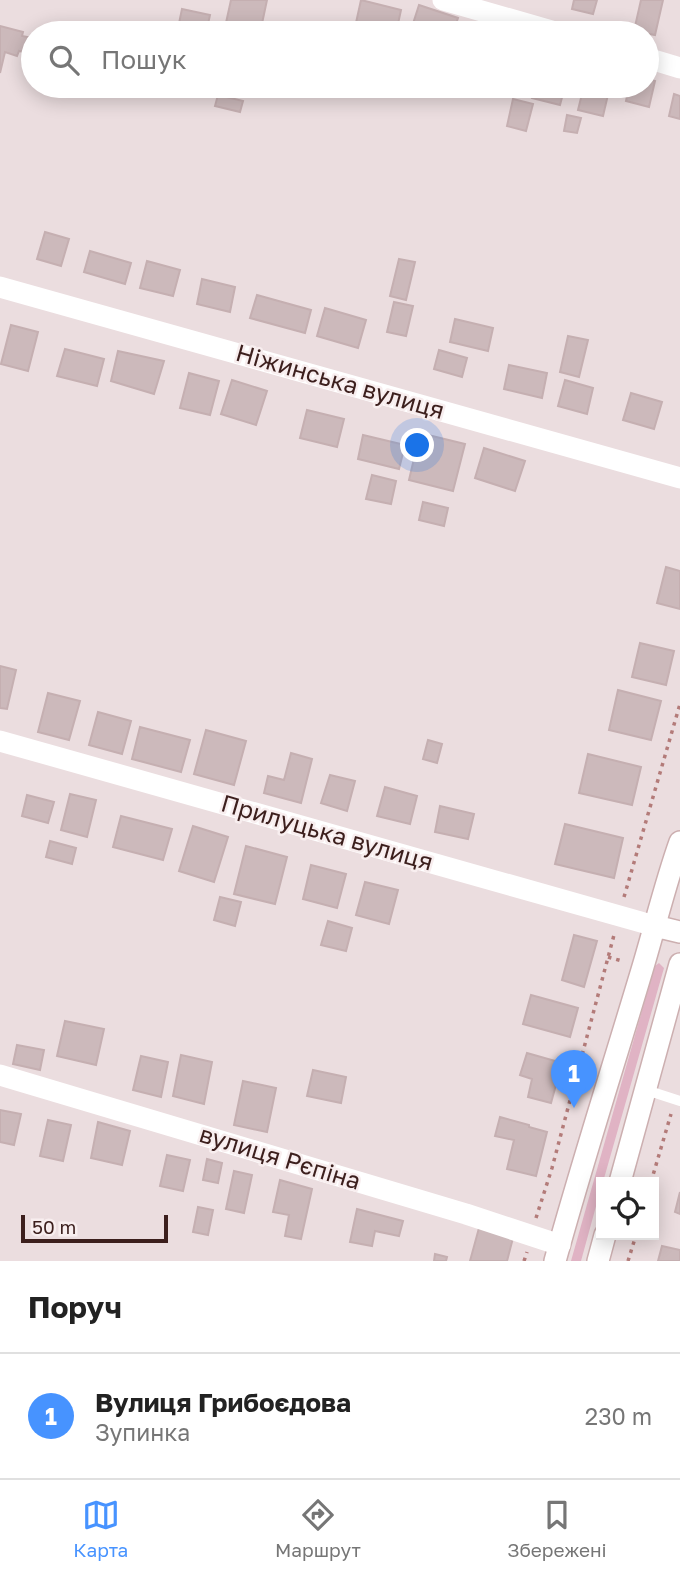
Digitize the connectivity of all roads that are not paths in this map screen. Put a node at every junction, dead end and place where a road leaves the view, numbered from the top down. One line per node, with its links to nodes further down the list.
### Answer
1 (443, 0): 2 (street)
2 (517, 21)
3 (659, 62): 4 (street)
4 (680, 68)
5 (0, 287): 6 (street, Ніжинська вулиця)
6 (680, 478)
7 (0, 741): 9 (street, Прилуцька вулиця)
8 (680, 842): 9 (street)
9 (654, 926): 10 (street, Прилуцька вулиця); 17 (street)
10 (680, 933)
11 (680, 964): 13 (street)
12 (0, 1075): 17 (street, вулиця Рєпіна)
13 (646, 1090): 14 (lane); 15 (street)
14 (678, 1100)
15 (621, 1177)
16 (604, 1240): 18 (street)
17 (557, 1253)
18 (598, 1261)

